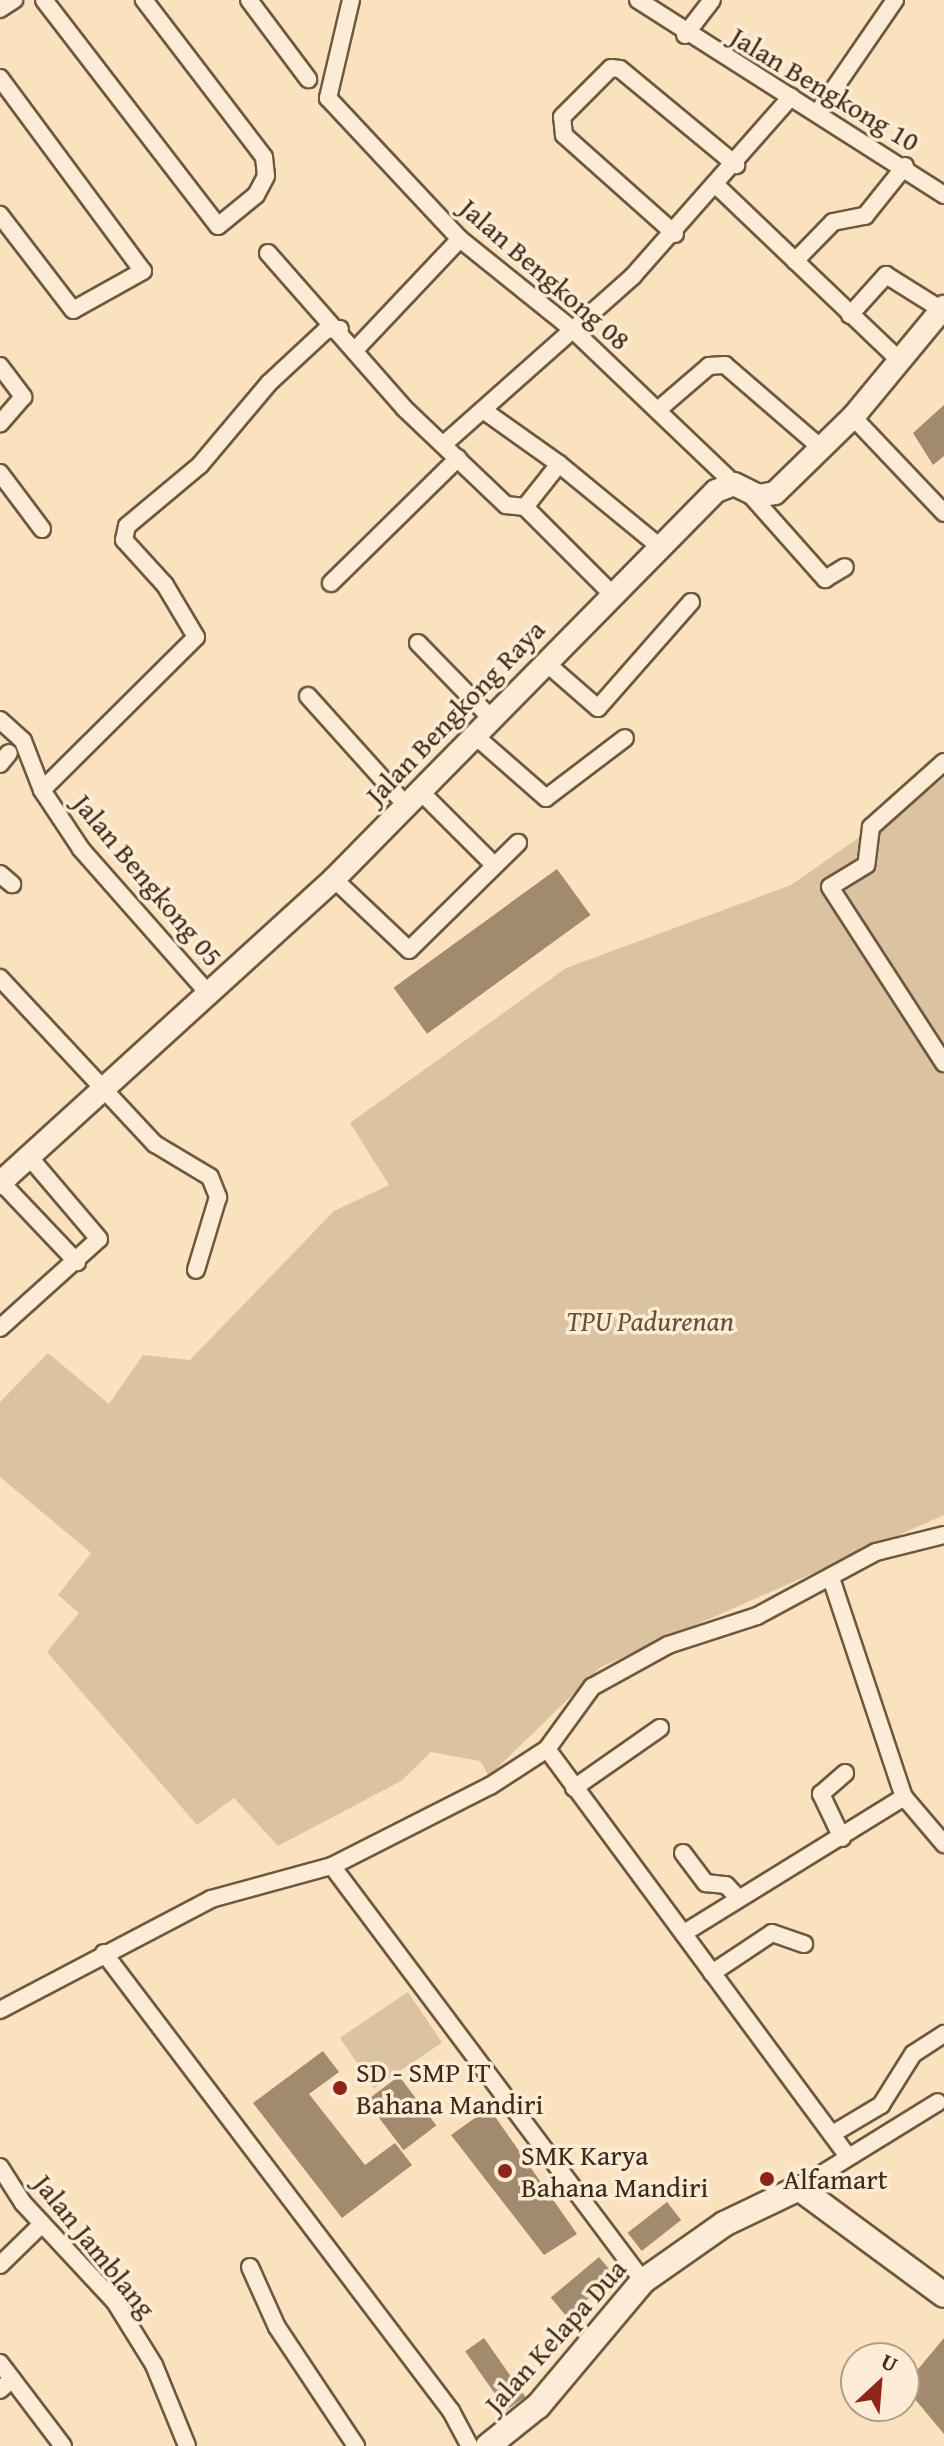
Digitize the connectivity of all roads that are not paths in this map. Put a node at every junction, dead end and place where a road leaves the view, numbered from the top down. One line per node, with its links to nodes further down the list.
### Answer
1 (14, 0): 9 (street)
2 (44, 0): 3 (street)
3 (144, 0)
4 (249, 0): 12 (street)
5 (351, 0): 21 (street, Jalan Bengkong 08)
6 (638, 0): 10 (street, Jalan Bengkong 10)
7 (712, 0): 10 (street)
8 (895, 0): 14 (street)
9 (0, 9)
10 (685, 35): 13 (street, Jalan Bengkong 10)
11 (0, 78): 19 (street)
12 (308, 79)
13 (791, 97): 14 (street, Jalan Bengkong 10); 15 (street)
14 (818, 112): 16 (street, Jalan Bengkong 10)
15 (736, 165): 17 (street); 20 (street)
16 (905, 166): 18 (street, Jalan Bengkong 10); 23 (street)
17 (717, 186): 20 (street); 23 (street)
18 (944, 195)
19 (0, 215)
20 (675, 234): 27 (street)
21 (460, 239): 27 (street, Jalan Bengkong 08); 28 (street)
22 (268, 253): 26 (street)
23 (795, 261): 25 (street)
24 (943, 308): 25 (street); 29 (street, Jalan Bengkong Raya)
25 (850, 315): 29 (street)
26 (340, 329): 28 (street); 57 (street)
27 (572, 329): 31 (street, Jalan Bengkong 08); 32 (street)
28 (355, 350): 35 (street)
29 (900, 361): 33 (street, Jalan Bengkong Raya)
30 (0, 366): 34 (street)
31 (659, 409): 36 (street); 40 (street, Jalan Bengkong 08)
32 (483, 410): 35 (street); 38 (street)
33 (853, 417): 36 (street, Jalan Bengkong Raya); 42 (street)
34 (0, 423)
35 (444, 444): 37 (street)
36 (821, 448): 40 (street, Jalan Bengkong Raya)
37 (458, 458): 41 (street); 46 (street)
38 (559, 464): 41 (street); 44 (street)
39 (0, 473): 43 (street)
40 (740, 488): 44 (street, Jalan Bengkong Raya); 45 (street, Jalan Bengkong 08)
41 (525, 507): 47 (street)
42 (944, 513)
43 (42, 529)
44 (659, 546): 47 (street, Jalan Bengkong Raya)
45 (845, 567)
46 (331, 583)
47 (612, 594): 50 (street, Jalan Bengkong Raya)
48 (691, 602): 50 (street)
49 (418, 643): 52 (street)
50 (545, 662): 52 (street, Jalan Bengkong Raya)
51 (308, 696): 58 (street)
52 (490, 717): 54 (street, Jalan Bengkong Raya)
53 (0, 720): 57 (street, Jalan Bengkong 05)
54 (473, 734): 55 (street); 58 (street, Jalan Bengkong Raya)
55 (625, 738)
56 (944, 762): 64 (street)
57 (42, 790): 63 (street, Jalan Bengkong 05)
58 (413, 798): 60 (street); 61 (street, Jalan Bengkong Raya)
59 (518, 843): 60 (street)
60 (494, 865): 61 (street)
61 (334, 879): 63 (street, Jalan Bengkong Raya)
62 (0, 978): 65 (street)
63 (207, 992): 65 (street, Jalan Bengkong Raya)
64 (944, 1063)
65 (104, 1088): 66 (street, Jalan Bengkong Raya); 69 (street)
66 (31, 1159): 67 (street, Jalan Bengkong Raya); 68 (street)
67 (0, 1182): 68 (street)
68 (77, 1262): 70 (street)
69 (196, 1270)
70 (0, 1328)
71 (944, 1535): 72 (street)
72 (831, 1578): 74 (street); 77 (street)
73 (660, 1728): 76 (street)
74 (547, 1749): 76 (street); 81 (street)
75 (845, 1773): 78 (street)
76 (574, 1788): 83 (street)
77 (904, 1797): 78 (street); 79 (street)
78 (842, 1838): 82 (street)
79 (944, 1844)
80 (683, 1853): 82 (street)
81 (332, 1866): 85 (street); 97 (street)
82 (738, 1898): 83 (street)
83 (684, 1933): 86 (street)
84 (804, 1944): 86 (street)
85 (104, 1953): 87 (street); 104 (street)
86 (712, 1973): 90 (street)
87 (0, 2010)
88 (944, 2034): 90 (street)
89 (938, 2102): 91 (street)
90 (834, 2133): 91 (street)
91 (847, 2155): 93 (street)
92 (0, 2167): 94 (street, Jalan Jamblang)
93 (799, 2188): 97 (main road, Jalan Kelapa Dua); 98 (main road)
94 (42, 2224): 95 (street); 102 (street, Jalan Jamblang)
95 (0, 2265)
96 (250, 2267): 103 (street)
97 (643, 2281): 105 (main road, Jalan Kelapa Dua)
98 (944, 2295)
99 (0, 2363): 100 (street)
100 (6, 2384): 101 (street)
101 (63, 2446)
102 (187, 2446)
103 (356, 2446)
104 (470, 2446)
105 (488, 2446)

